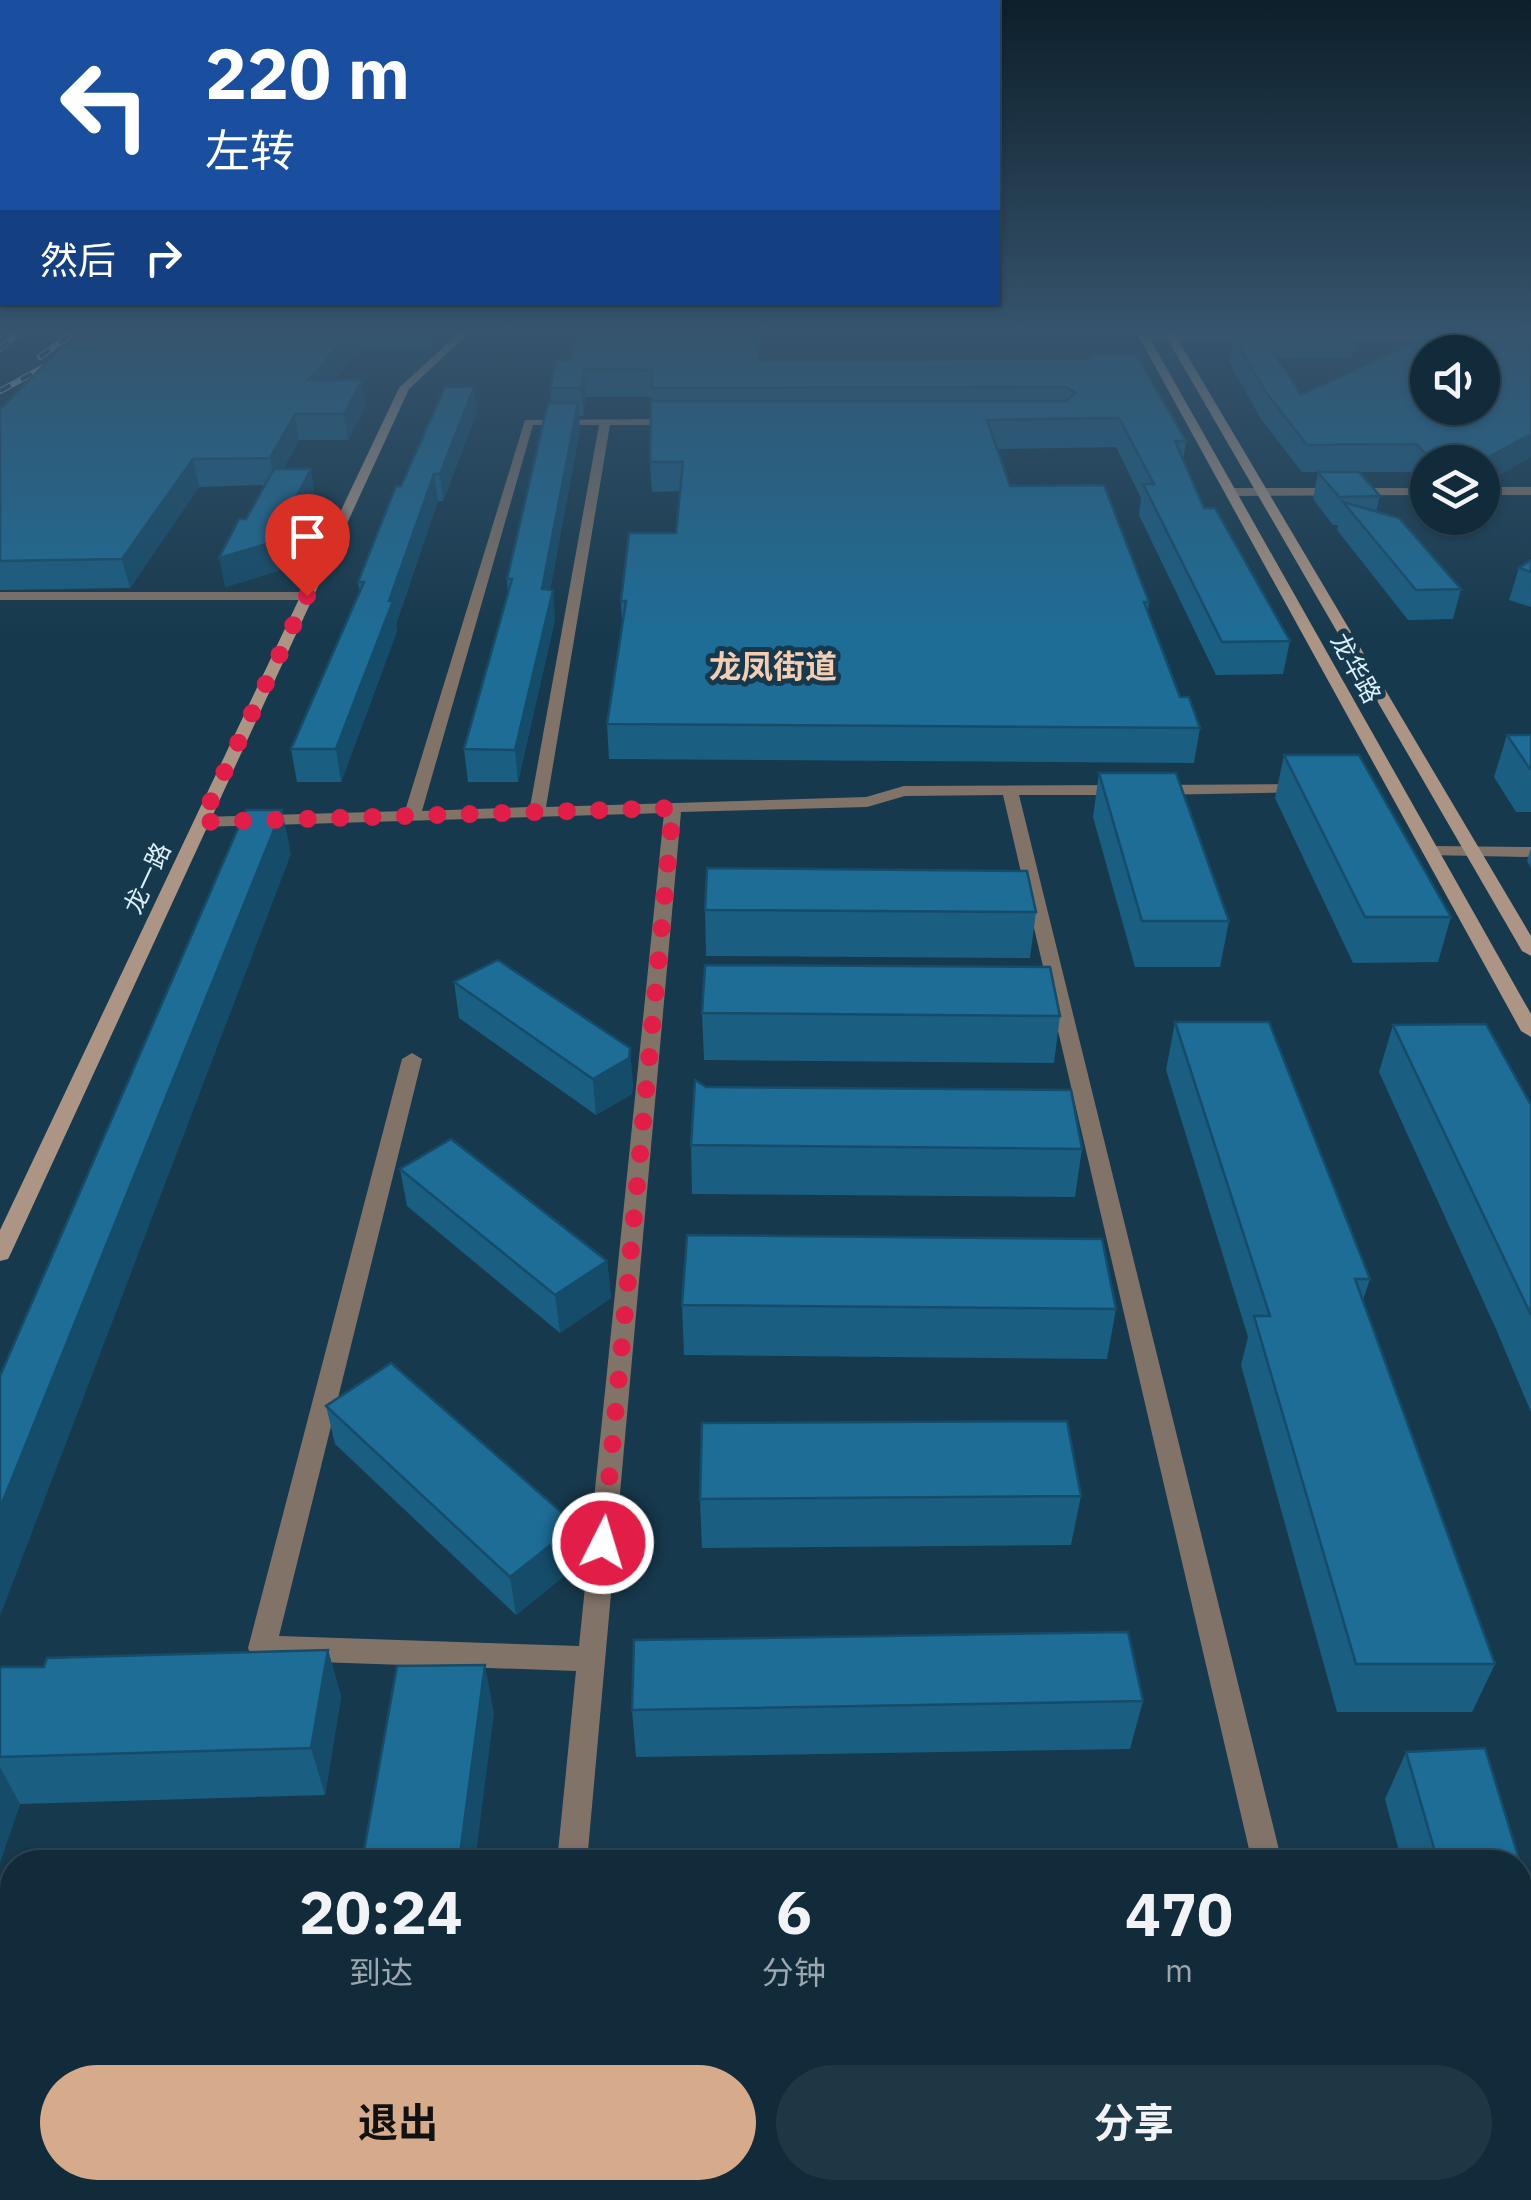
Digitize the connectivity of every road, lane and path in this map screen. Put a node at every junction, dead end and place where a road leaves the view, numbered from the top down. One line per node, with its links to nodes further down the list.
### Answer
1 (384, 431): 12 (main road, 龙一路)
2 (526, 431): 19 (street)
3 (603, 431): 18 (street)
4 (1198, 431): 9 (main road, 龙华路)
5 (1226, 431): 10 (main road)
6 (1531, 490): 8 (street)
7 (1410, 491): 10 (street)
8 (1500, 491)
9 (1232, 492): 10 (street); 14 (main road, 龙华路)
10 (1262, 493): 22 (main road)
11 (0, 596): 12 (street)
12 (307, 596): 20 (main road, 龙一路)
13 (1378, 788): 14 (street)
14 (1397, 788): 21 (main road, 龙华路)
15 (1320, 789): 16 (street)
16 (1010, 791): 17 (street); 30 (street)
17 (673, 808): 18 (street); 28 (street)
18 (537, 812): 19 (street)
19 (412, 816): 20 (street)
20 (201, 822): 27 (main road, 龙一路)
21 (1433, 851): 22 (street); 25 (main road, 龙华路)
22 (1473, 852): 23 (street); 24 (main road)
23 (1531, 852)
24 (1531, 951)
25 (1531, 1031)
26 (412, 1060): 28 (street)
27 (0, 1253)
28 (592, 1659): 29 (street)
29 (573, 1850)
30 (1265, 1850)

